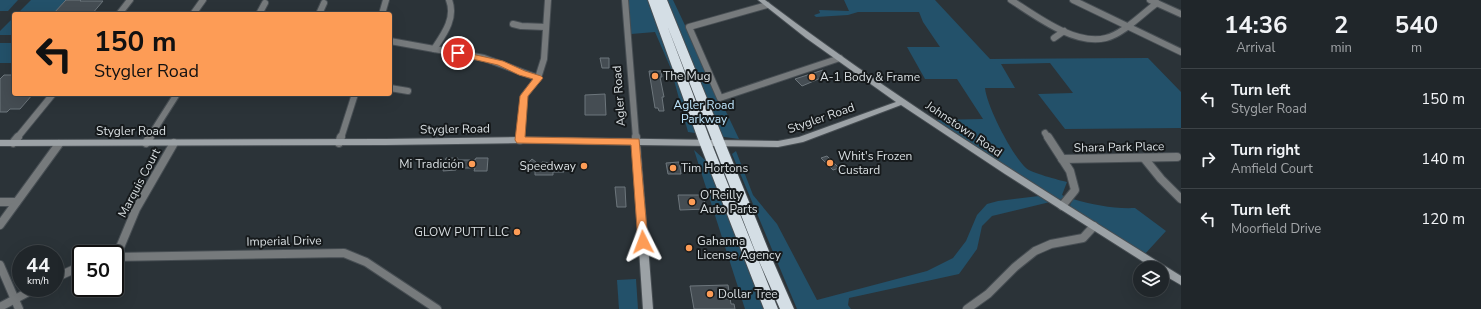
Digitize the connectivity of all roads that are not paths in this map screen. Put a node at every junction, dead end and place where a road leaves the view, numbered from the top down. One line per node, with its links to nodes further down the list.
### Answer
1 (130, 0): 17 (street)
2 (203, 0): 18 (street)
3 (386, 0): 21 (street)
4 (449, 0): 29 (street)
5 (548, 0): 25 (street)
6 (625, 0): 41 (street, Agler Road)
7 (653, 0): 42 (highway)
8 (662, 0): 42 (highway)
9 (761, 0): 16 (main road, Johnstown Road)
10 (1011, 0): 26 (street)
11 (1073, 0): 24 (street)
12 (1150, 0): 15 (street)
13 (265, 3): 19 (street)
14 (324, 3): 20 (street)
15 (1157, 3): 22 (street); 24 (street)
16 (767, 5): 31 (main road, Johnstown Road); 31 (street)
17 (121, 12)
18 (194, 12)
19 (260, 12)
20 (320, 12)
21 (383, 12)
22 (1181, 14)
23 (513, 24): 25 (street)
24 (1126, 25): 26 (street); 30 (street)
25 (546, 27): 32 (street)
26 (1064, 31): 27 (street)
27 (1054, 38)
28 (392, 41): 29 (street)
29 (434, 49): 32 (street)
30 (1181, 52)
31 (840, 58): 38 (main road, Johnstown Road)
32 (538, 78): 40 (street)
33 (392, 88): 34 (street)
34 (408, 91)
35 (51, 96): 44 (street)
36 (176, 96): 45 (street)
37 (354, 96): 47 (street)
38 (903, 102): 42 (main road, Stygler Road); 55 (main road, Johnstown Road)
39 (1045, 133): 51 (street)
40 (520, 140): 41 (main road, Stygler Road); 47 (main road, Stygler Road)
41 (636, 142): 42 (main road, Stygler Road); 69 (main road, Agler Road)
42 (712, 142): 70 (highway); 71 (highway)
43 (0, 143): 44 (main road, Stygler Road)
44 (13, 143): 48 (main road, Stygler Road)
45 (146, 143): 46 (main road, Stygler Road); 48 (main road, Stygler Road)
46 (174, 143): 47 (main road, Stygler Road); 58 (street, Marquis Court)
47 (339, 143)
48 (59, 144): 54 (street)
49 (1144, 158): 50 (street, Shara Park Place); 51 (street, Shara Park Place); 52 (street)
50 (1176, 158)
51 (1062, 159): 55 (street)
52 (1181, 199)
53 (0, 202): 54 (street)
54 (16, 202): 56 (street)
55 (1062, 206): 57 (main road, Johnstown Road)
56 (0, 225)
57 (1094, 226): 60 (main road, Johnstown Road); 72 (street)
58 (121, 245)
59 (124, 257): 68 (street, Imperial Drive)
60 (1150, 261)
61 (0, 265): 65 (street)
62 (1169, 273): 63 (main road, Johnstown Road)
63 (1181, 280)
64 (20, 297): 65 (street)
65 (14, 300): 66 (street); 67 (street)
66 (0, 308)
67 (19, 309)
68 (437, 309)
69 (648, 309)
70 (771, 309)
71 (787, 309)
72 (967, 309)

